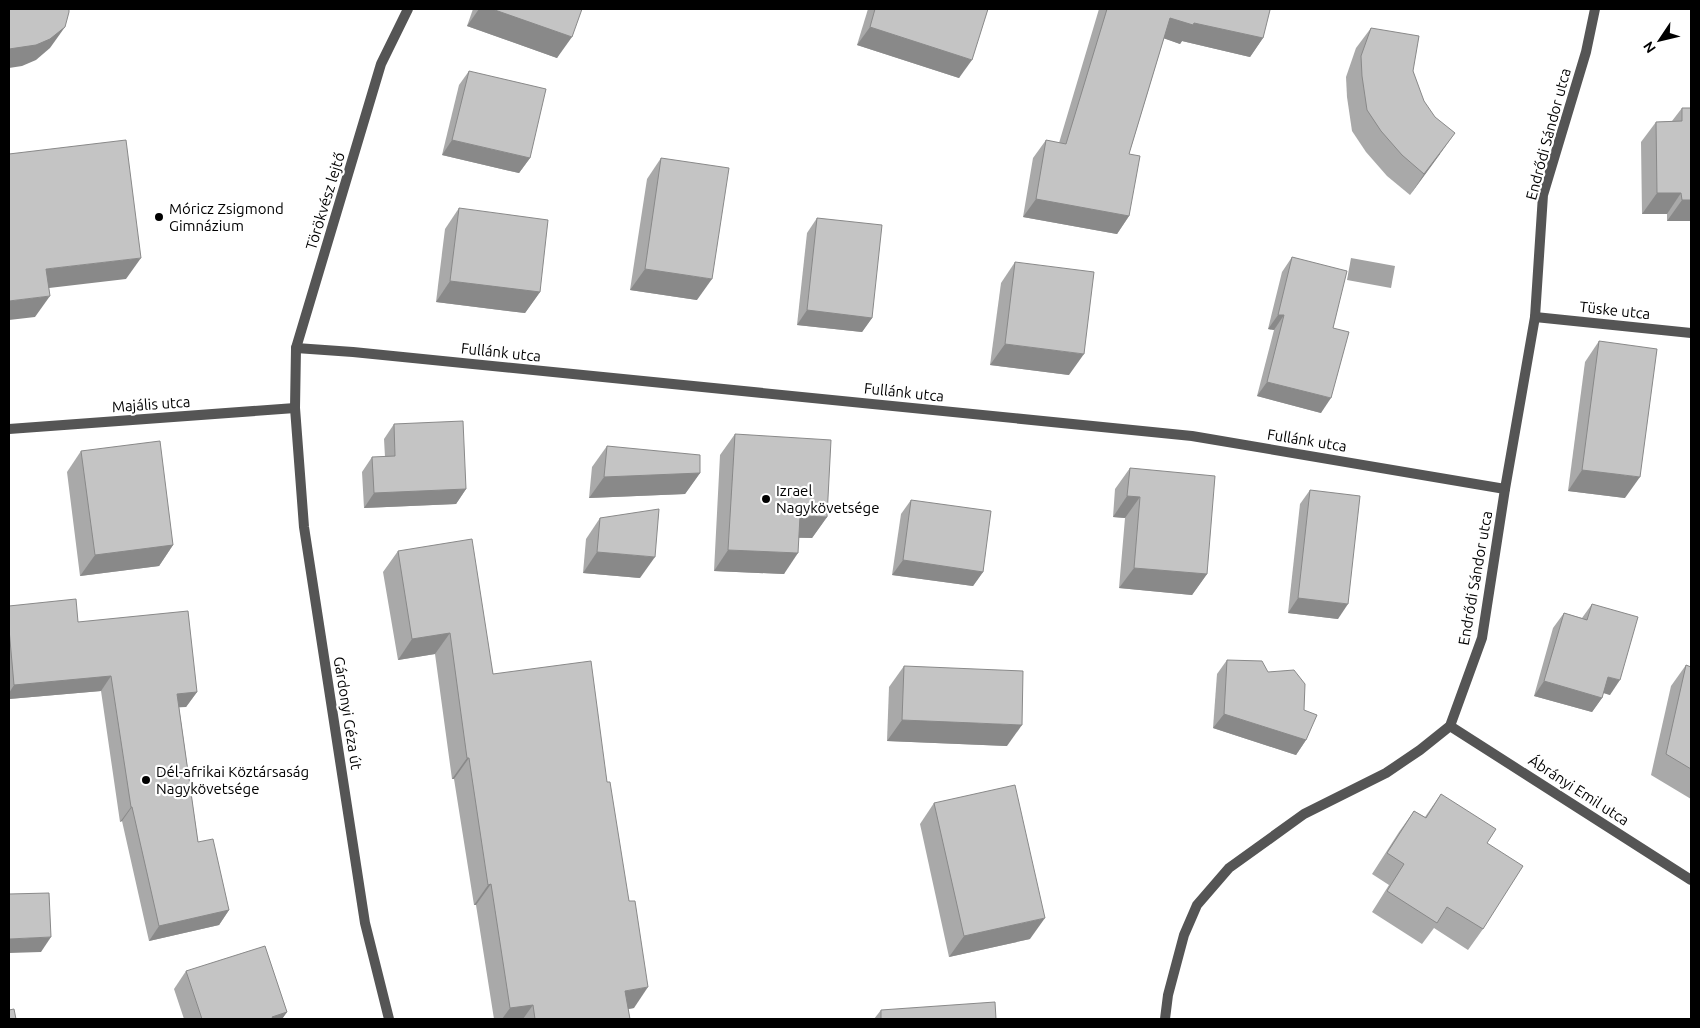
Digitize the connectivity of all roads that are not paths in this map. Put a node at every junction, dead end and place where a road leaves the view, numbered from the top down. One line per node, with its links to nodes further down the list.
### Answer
1 (408, 9): 5 (street, Törökvész lejtő)
2 (1595, 9): 3 (street, Endrődi Sándor utca)
3 (1535, 317): 4 (street, Tüske utca); 8 (street, Endrődi Sándor utca)
4 (1691, 332)
5 (296, 348): 6 (street, Törökvész lejtő); 8 (street, Fullánk utca)
6 (295, 408): 7 (street, Majális utca); 11 (street, Gárdonyi Géza út)
7 (9, 429)
8 (1506, 488): 9 (street, Endrődi Sándor utca)
9 (1450, 726): 10 (street, Ábrányi Emil utca); 12 (street)
10 (1691, 880)
11 (389, 1019)
12 (1165, 1019)

